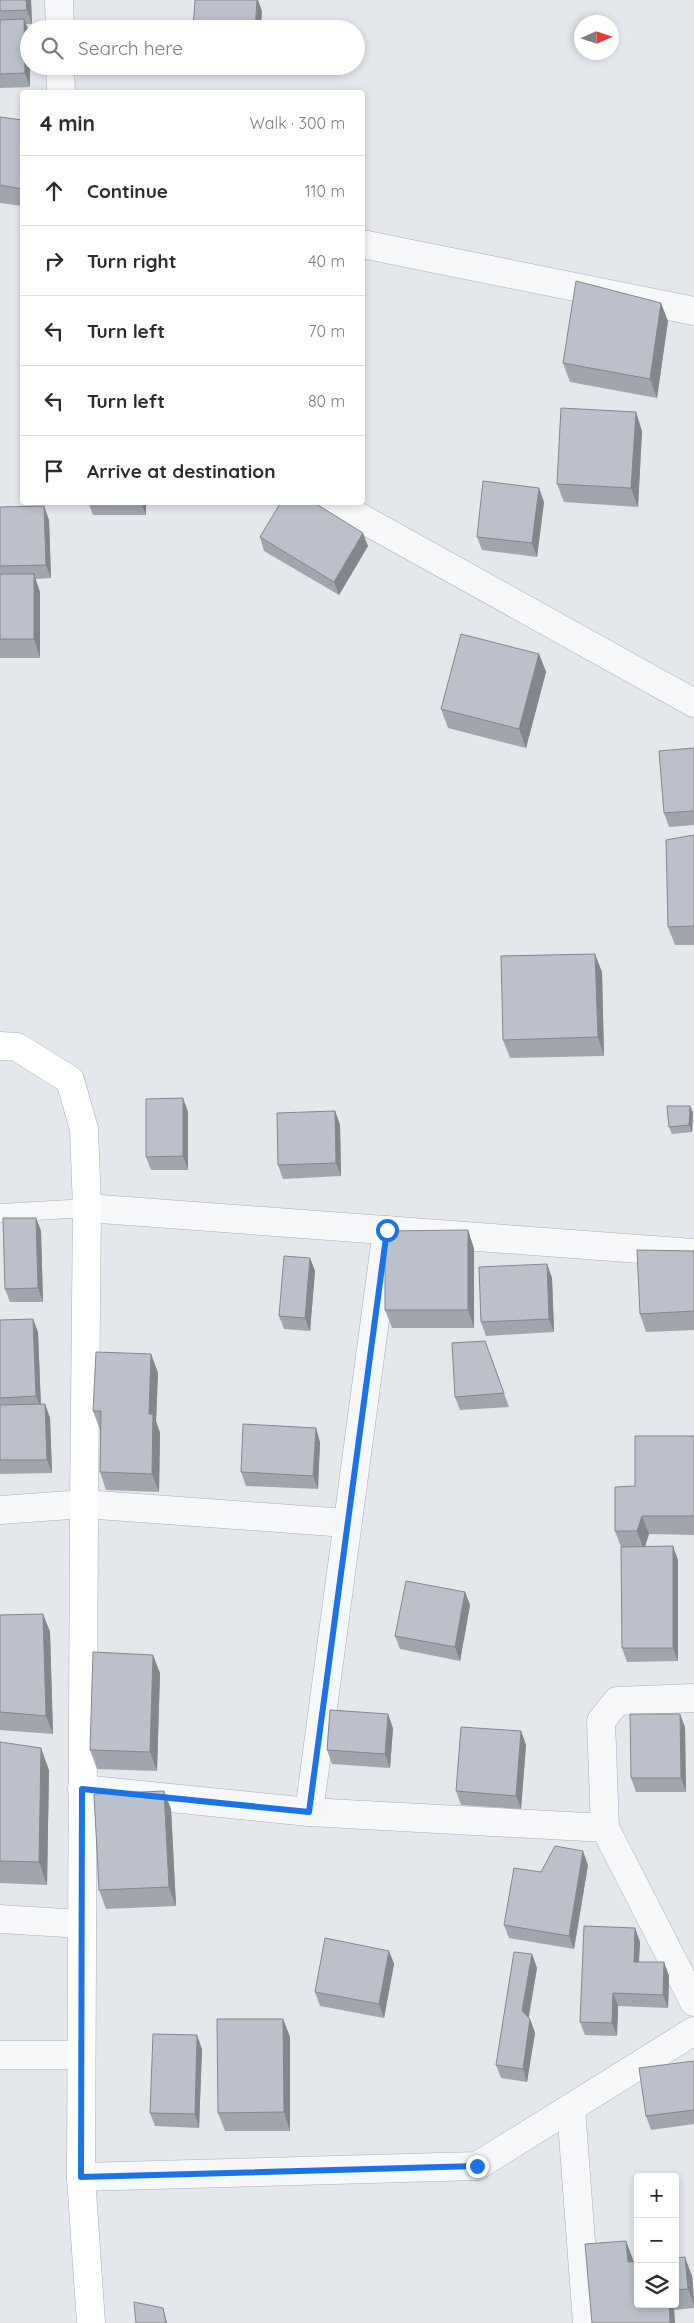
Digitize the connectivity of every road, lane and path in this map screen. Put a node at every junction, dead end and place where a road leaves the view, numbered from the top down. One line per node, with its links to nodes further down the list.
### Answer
1 (59, 0): 2 (street)
2 (60, 20)
3 (60, 75): 4 (street)
4 (61, 90)
5 (365, 245): 6 (street)
6 (694, 311)
7 (337, 505): 8 (street)
8 (694, 703)
9 (0, 1046): 10 (street)
10 (87, 1208): 11 (lane); 12 (street); 14 (street)
11 (0, 1214)
12 (387, 1230): 13 (street); 16 (street)
13 (694, 1253)
14 (84, 1504): 15 (street); 16 (street); 18 (street)
15 (0, 1510)
16 (346, 1524): 19 (street)
17 (694, 1698): 20 (street)
18 (82, 1789): 19 (street); 22 (street)
19 (309, 1812): 20 (street)
20 (605, 1828): 23 (street)
21 (0, 1919): 22 (street)
22 (82, 1924): 26 (street)
23 (694, 2002)
24 (694, 2031): 27 (street)
25 (0, 2054): 26 (street)
26 (81, 2056): 28 (street)
27 (571, 2108): 28 (street); 30 (street)
28 (81, 2177): 29 (street)
29 (91, 2323)
30 (587, 2323)

